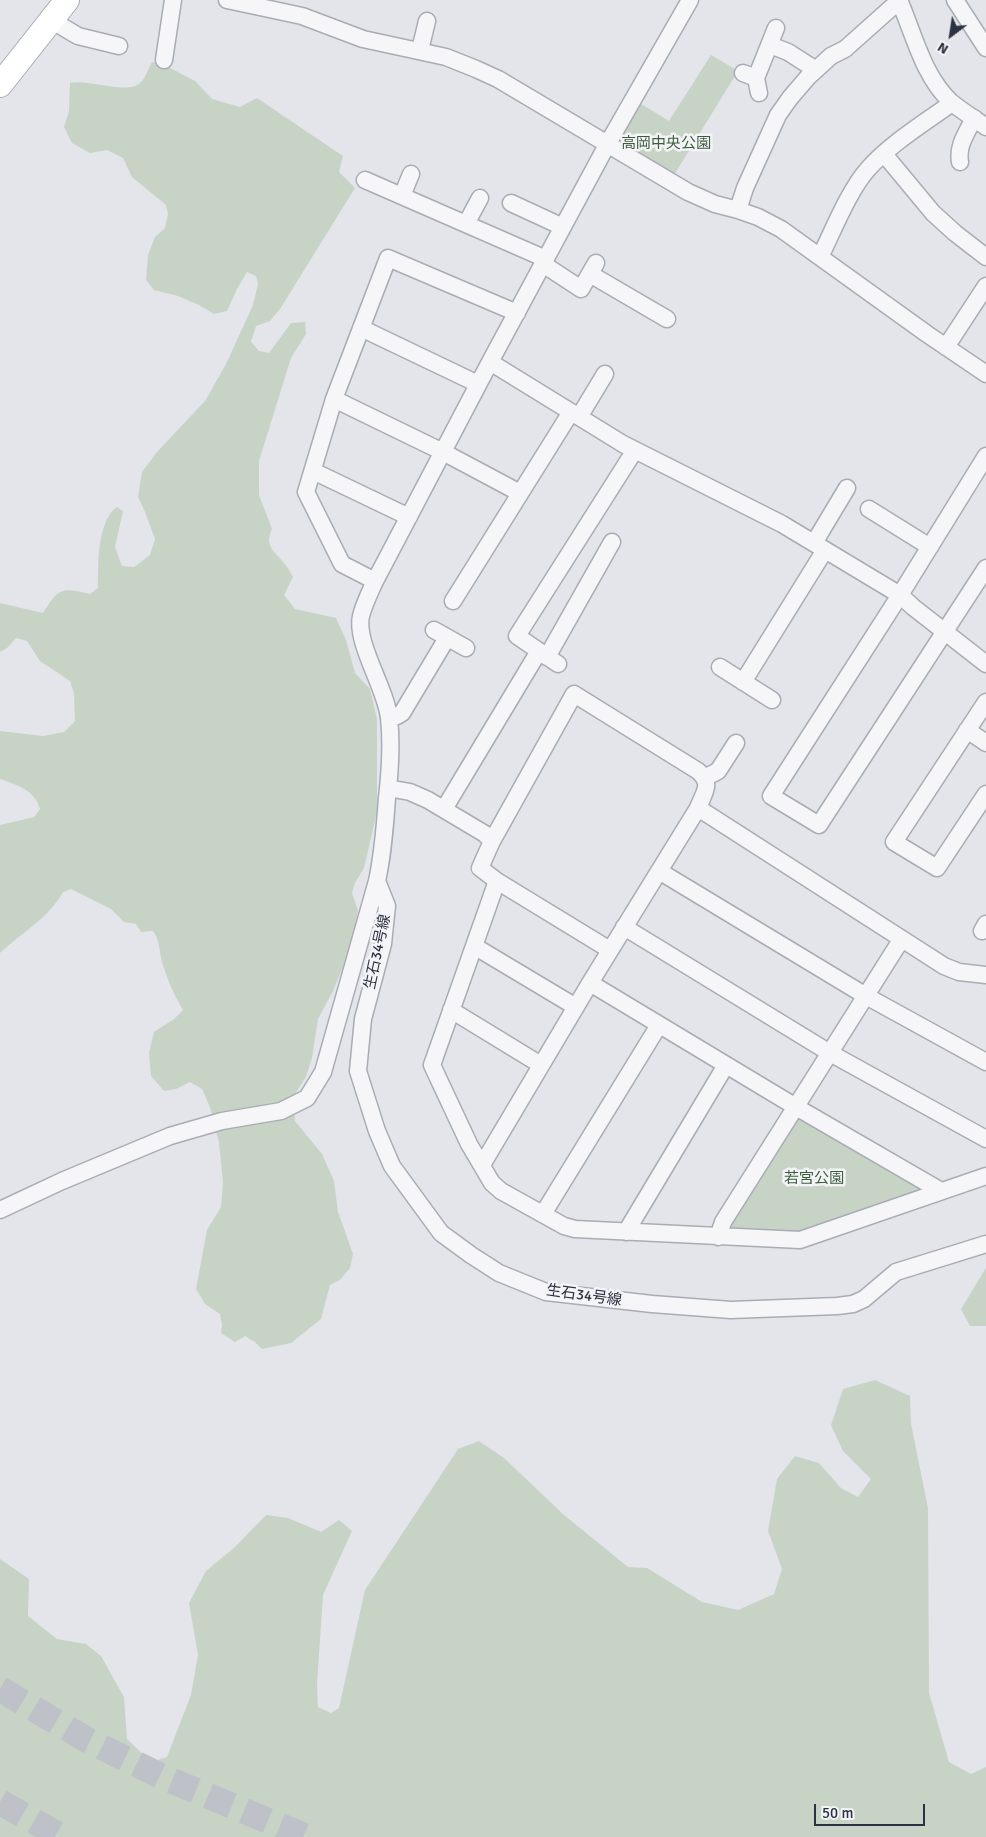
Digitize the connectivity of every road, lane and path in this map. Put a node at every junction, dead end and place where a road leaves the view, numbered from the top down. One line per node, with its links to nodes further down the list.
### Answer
1 (67, 0): 8 (main road)
2 (173, 0): 15 (street)
3 (227, 0): 7 (street)
4 (690, 0): 21 (street)
5 (899, 0): 16 (street); 19 (street)
6 (955, 0): 11 (street)
7 (295, 7): 14 (street)
8 (50, 20): 13 (street); 18 (main road)
9 (427, 21): 14 (street)
10 (776, 28): 12 (street)
11 (983, 36)
12 (770, 45): 16 (street); 17 (street)
13 (120, 46)
14 (420, 50): 21 (street)
15 (164, 60)
16 (816, 70): 29 (street)
17 (753, 81)
18 (0, 85)
19 (952, 102): 20 (street); 22 (street)
20 (980, 123): 23 (street)
21 (607, 144): 29 (street); 31 (street)
22 (884, 154): 32 (street); 33 (street)
23 (960, 162)
24 (411, 174): 26 (street)
25 (365, 180): 26 (street)
26 (402, 196): 30 (street)
27 (480, 198): 30 (street)
28 (511, 204): 31 (street)
29 (738, 210): 32 (street)
30 (466, 224): 34 (street)
31 (563, 227): 34 (street)
32 (820, 256): 39 (street)
33 (986, 257)
34 (544, 261): 36 (street); 37 (street)
35 (986, 286): 39 (street)
36 (663, 311)
37 (517, 313): 38 (street); 40 (street)
38 (361, 328): 43 (street); 44 (street)
39 (946, 347): 42 (street)
40 (490, 362): 43 (street); 45 (street)
41 (605, 374): 45 (street)
42 (986, 374)
43 (478, 384): 47 (street)
44 (334, 399): 47 (street); 49 (street)
45 (575, 414): 46 (street); 51 (street)
46 (634, 450): 55 (street); 63 (street)
47 (443, 452): 51 (street); 53 (street)
48 (986, 456): 56 (street)
49 (313, 471): 53 (street); 58 (street)
50 (847, 488): 55 (street)
51 (520, 492): 60 (street)
52 (868, 509): 56 (street)
53 (409, 517): 58 (street)
54 (612, 542): 63 (street)
55 (820, 546): 59 (street); 66 (street)
56 (930, 546): 59 (street)
57 (986, 568): 61 (street)
58 (375, 581): 69 (street)
59 (900, 594): 61 (street); 61 (street)
60 (453, 601)
61 (945, 632): 64 (street)
62 (466, 648): 69 (street)
63 (548, 657): 77 (street)
64 (986, 664)
65 (720, 667): 66 (street)
66 (743, 682): 67 (street)
67 (772, 700)
68 (986, 702): 70 (street)
69 (389, 717): 74 (street)
70 (967, 730): 72 (street); 75 (street)
71 (736, 743): 73 (street)
72 (986, 743)
73 (706, 777): 76 (street); 78 (street)
74 (388, 788): 77 (street); 81 (street)
75 (986, 794)
76 (698, 808): 79 (street); 83 (street)
77 (444, 809): 78 (street)
78 (492, 841): 80 (street)
79 (659, 871): 82 (street); 88 (street)
80 (497, 881): 84 (street); 85 (street)
81 (377, 882): 101 (street); 105 (street, 生石34号線)
82 (624, 927): 85 (street); 92 (street)
83 (901, 940): 86 (street); 88 (street)
84 (474, 946): 89 (street); 90 (street)
85 (610, 950): 87 (street)
86 (986, 975)
87 (590, 982): 89 (street); 91 (street)
88 (866, 996): 92 (street); 93 (street)
89 (576, 1007): 94 (street)
90 (451, 1010): 94 (street); 98 (street)
91 (660, 1024): 95 (street); 102 (street)
92 (830, 1053): 96 (street); 97 (street)
93 (986, 1062)
94 (541, 1065): 98 (street)
95 (726, 1065): 96 (street); 103 (street)
96 (796, 1107): 100 (street); 104 (street)
97 (986, 1139)
98 (482, 1165): 102 (street)
99 (986, 1176): 100 (street)
100 (941, 1191): 104 (street)
101 (0, 1210)
102 (543, 1214): 103 (street)
103 (626, 1232): 104 (street)
104 (718, 1237)
105 (986, 1244)

